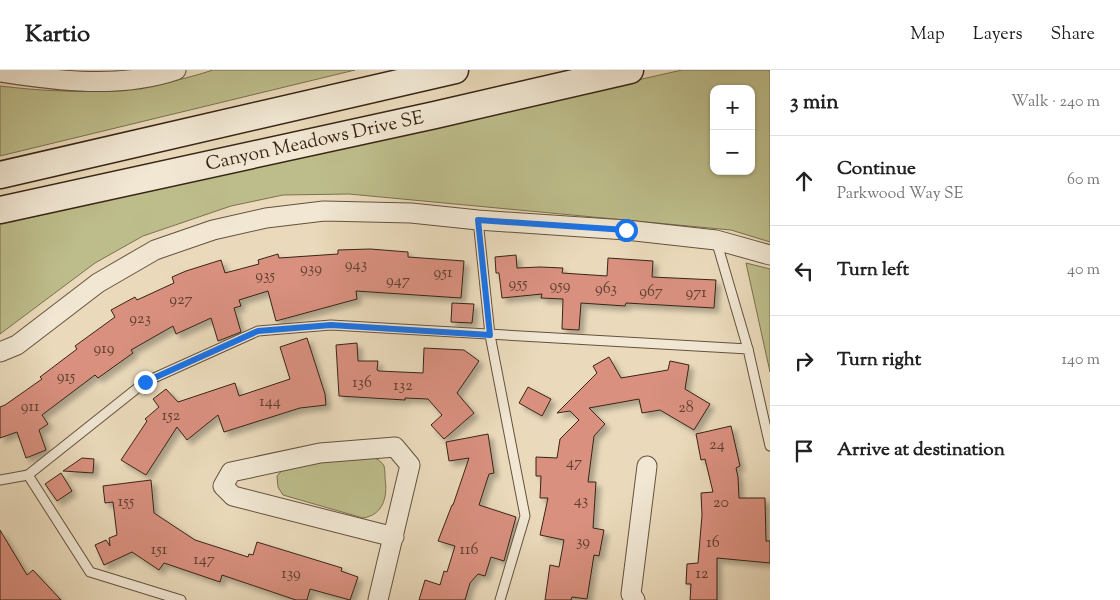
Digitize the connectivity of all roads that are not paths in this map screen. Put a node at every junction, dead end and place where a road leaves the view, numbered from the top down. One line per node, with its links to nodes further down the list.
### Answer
1 (176, 70): 4 (street)
2 (455, 70): 5 (main road, Canyon Meadows Drive SE)
3 (630, 70): 6 (main road, Canyon Meadows Drive SE)
4 (0, 72)
5 (0, 175)
6 (0, 210)
7 (478, 220): 8 (street); 10 (lane); 12 (street)
8 (716, 240): 9 (street); 11 (lane)
9 (770, 255)
10 (490, 335): 11 (lane); 15 (lane); 20 (lane)
11 (748, 349): 13 (lane)
12 (0, 352)
13 (770, 446)
14 (647, 466): 21 (street)
15 (28, 475): 16 (lane); 18 (lane)
16 (0, 480)
17 (394, 537): 17 (street); 19 (street)
18 (181, 600)
19 (378, 600)
20 (500, 600)
21 (635, 600)

